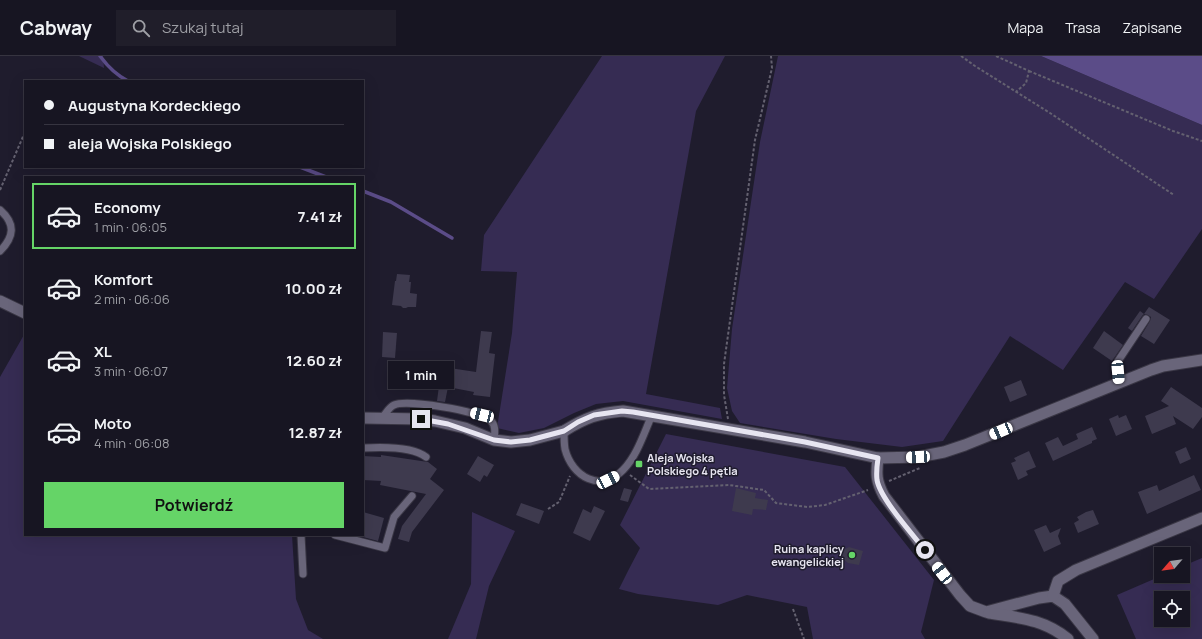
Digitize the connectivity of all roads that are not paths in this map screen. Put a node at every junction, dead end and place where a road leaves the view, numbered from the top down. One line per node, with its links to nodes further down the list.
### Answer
1 (0, 210): 2 (lane)
2 (0, 251)
3 (0, 301): 4 (street)
4 (24, 312)
5 (1146, 318): 7 (lane)
6 (1202, 360): 7 (street)
7 (1119, 383): 15 (street)
8 (652, 415): 11 (street); 11 (lane); 15 (street)
9 (364, 418): 10 (street)
10 (381, 418): 12 (street); 12 (lane)
11 (564, 431): 12 (street)
12 (494, 440)
13 (364, 448): 14 (lane)
14 (426, 457)
15 (878, 458): 22 (street)
16 (412, 496): 19 (lane)
17 (1202, 518): 21 (street)
18 (301, 536): 20 (lane)
19 (339, 536)
20 (303, 574)
21 (1053, 596): 22 (street); 24 (street)
22 (986, 612): 23 (street)
23 (1068, 639)
24 (1094, 639)

